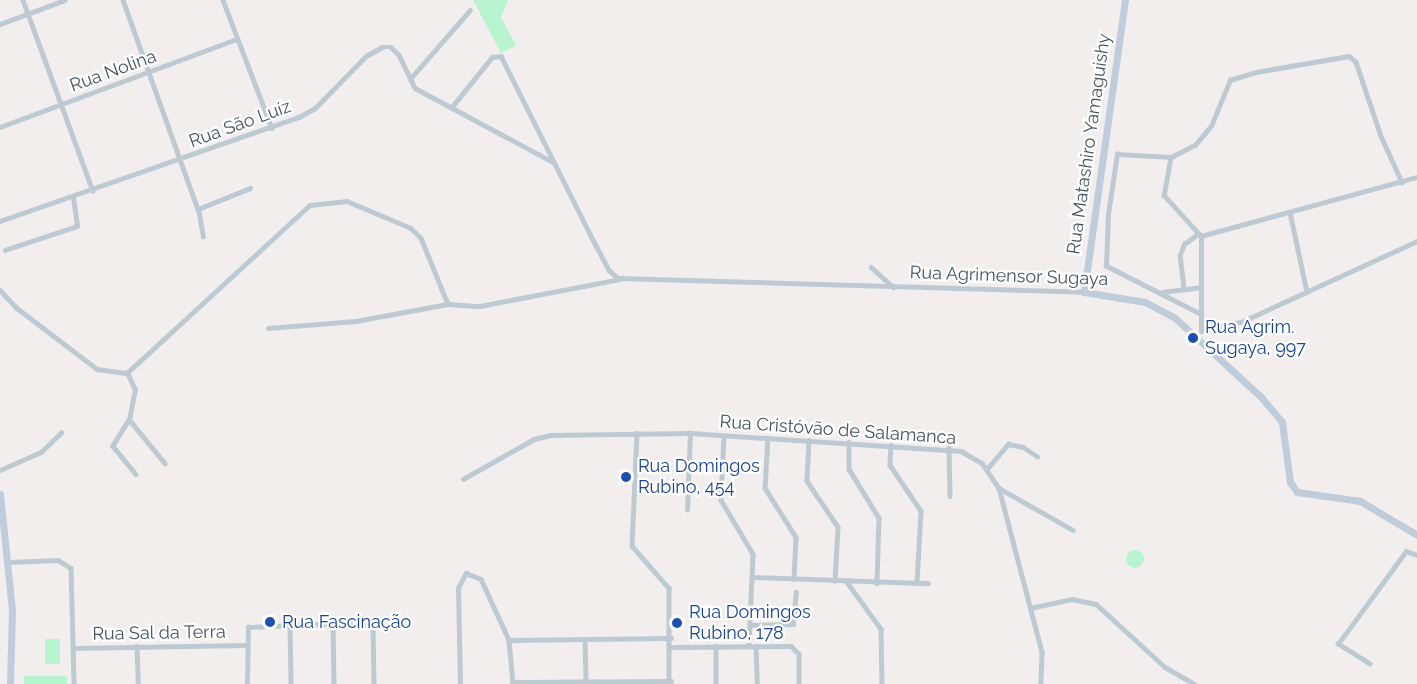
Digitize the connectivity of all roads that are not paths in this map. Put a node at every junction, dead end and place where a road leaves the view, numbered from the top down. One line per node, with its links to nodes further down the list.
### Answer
1 (23, 0): 7 (street)
2 (65, 0): 7 (street)
3 (123, 0): 10 (street)
4 (223, 0): 9 (street)
5 (1125, 0): 37 (main road, Rua Matashiro Yamaguishy)
6 (470, 10): 11 (street)
7 (28, 14): 8 (street); 12 (street)
8 (0, 24)
9 (236, 39): 10 (street, Rua Nolina); 15 (street)
10 (148, 72): 12 (street, Rua Nolina); 17 (street)
11 (410, 79): 13 (street); 15 (street, Rua São Luíz)
12 (60, 105): 14 (street, Rua Nolina); 22 (street)
13 (451, 108): 18 (street); 18 (street)
14 (0, 127)
15 (272, 128): 17 (street, Rua São Luíz)
16 (1171, 157): 20 (street); 27 (street); 38 (street)
17 (179, 160): 22 (street, Rua São Luíz); 24 (street)
18 (553, 162): 32 (street)
19 (1417, 177): 20 (street)
20 (1402, 182): 25 (street)
21 (250, 188): 24 (street)
22 (93, 191): 23 (street, Rua São Luíz)
23 (76, 198): 26 (street, Rua São Luíz); 30 (street)
24 (198, 209): 28 (street)
25 (1290, 212): 27 (street); 39 (street)
26 (0, 221)
27 (1199, 235): 34 (street); 35 (street)
28 (204, 237)
29 (1417, 241): 39 (street)
30 (5, 250)
31 (871, 267): 33 (street)
32 (621, 279): 33 (street, Rua Agrimensor Sugaya); 40 (street, Rua Agrimensor Sugaya)
33 (893, 287): 37 (street, Rua Agrimensor Sugaya)
34 (1200, 287): 35 (street); 41 (street)
35 (1184, 289): 38 (street)
36 (0, 290): 44 (street)
37 (1084, 292): 43 (main road, Rua Agrimensor Sugaya)
38 (1162, 292): 41 (street)
39 (1307, 292): 43 (street)
40 (448, 304): 42 (street, Rua Agrimensor Sugaya); 44 (street)
41 (1202, 315): 43 (street)
42 (267, 328)
43 (1200, 333): 66 (main road, Rua Agrimensor Sugaya)
44 (127, 373): 45 (street)
45 (129, 420): 56 (street); 59 (street)
46 (61, 433): 58 (street)
47 (637, 433): 48 (street, Rua Cristóvão de Salamanca); 60 (street, Rua Cristóvão de Salamanca); 81 (street)
48 (690, 433): 49 (street, Rua Cristóvão de Salamanca); 64 (street)
49 (724, 436): 50 (street, Rua Cristóvão de Salamanca); 69 (street)
50 (768, 438): 51 (street, Rua Cristóvão de Salamanca); 70 (street)
51 (809, 440): 52 (street, Rua Cristóvão de Salamanca); 71 (street)
52 (849, 442): 53 (street, Rua Cristóvão de Salamanca); 73 (street)
53 (891, 445): 54 (street, Rua Cristóvão de Salamanca); 74 (street)
54 (949, 448): 57 (street, Rua Cristóvão de Salamanca); 63 (street)
55 (1037, 456): 57 (street)
56 (165, 464)
57 (987, 469): 61 (street, Rua Cristóvão de Salamanca)
58 (0, 470)
59 (136, 474)
60 (463, 479)
61 (999, 488): 65 (street); 77 (street, Rua Cristóvão de Salamanca)
62 (0, 494): 68 (main road)
63 (950, 496)
64 (687, 510)
65 (1073, 530)
66 (1417, 535)
67 (1417, 555): 91 (street)
68 (8, 562): 89 (street); 95 (main road)
69 (752, 577): 70 (street); 80 (street)
70 (794, 579): 71 (street)
71 (835, 581): 72 (street)
72 (847, 582): 73 (street); 106 (street)
73 (877, 583): 74 (street)
74 (917, 583): 75 (street)
75 (928, 584)
76 (796, 592): 80 (street)
77 (1030, 608): 107 (street, Rua Cristóvão de Salamanca); 108 (street)
78 (333, 623): 79 (street); 100 (street); 101 (street)
79 (290, 624): 84 (street); 99 (street)
80 (750, 625): 87 (street)
81 (671, 638): 82 (street); 90 (street)
82 (585, 639): 83 (street); 93 (street)
83 (509, 640): 92 (street); 102 (street)
84 (246, 645): 85 (street, Rua Sal da Terra); 98 (street)
85 (136, 646): 89 (street, Rua Sal da Terra); 97 (street)
86 (716, 646): 87 (street); 90 (street); 103 (street)
87 (749, 646): 88 (street)
88 (756, 646): 104 (street); 105 (street)
89 (73, 648): 96 (street)
90 (672, 648): 94 (street)
91 (1370, 664)
92 (512, 683): 93 (street)
93 (586, 683): 94 (street)
94 (670, 683)
95 (10, 684)
96 (74, 684)
97 (138, 684)
98 (247, 684)
99 (291, 684)
100 (334, 684)
101 (374, 684)
102 (460, 684)
103 (716, 684)
104 (757, 684)
105 (799, 684)
106 (882, 684)
107 (1041, 684)
108 (1194, 684)

